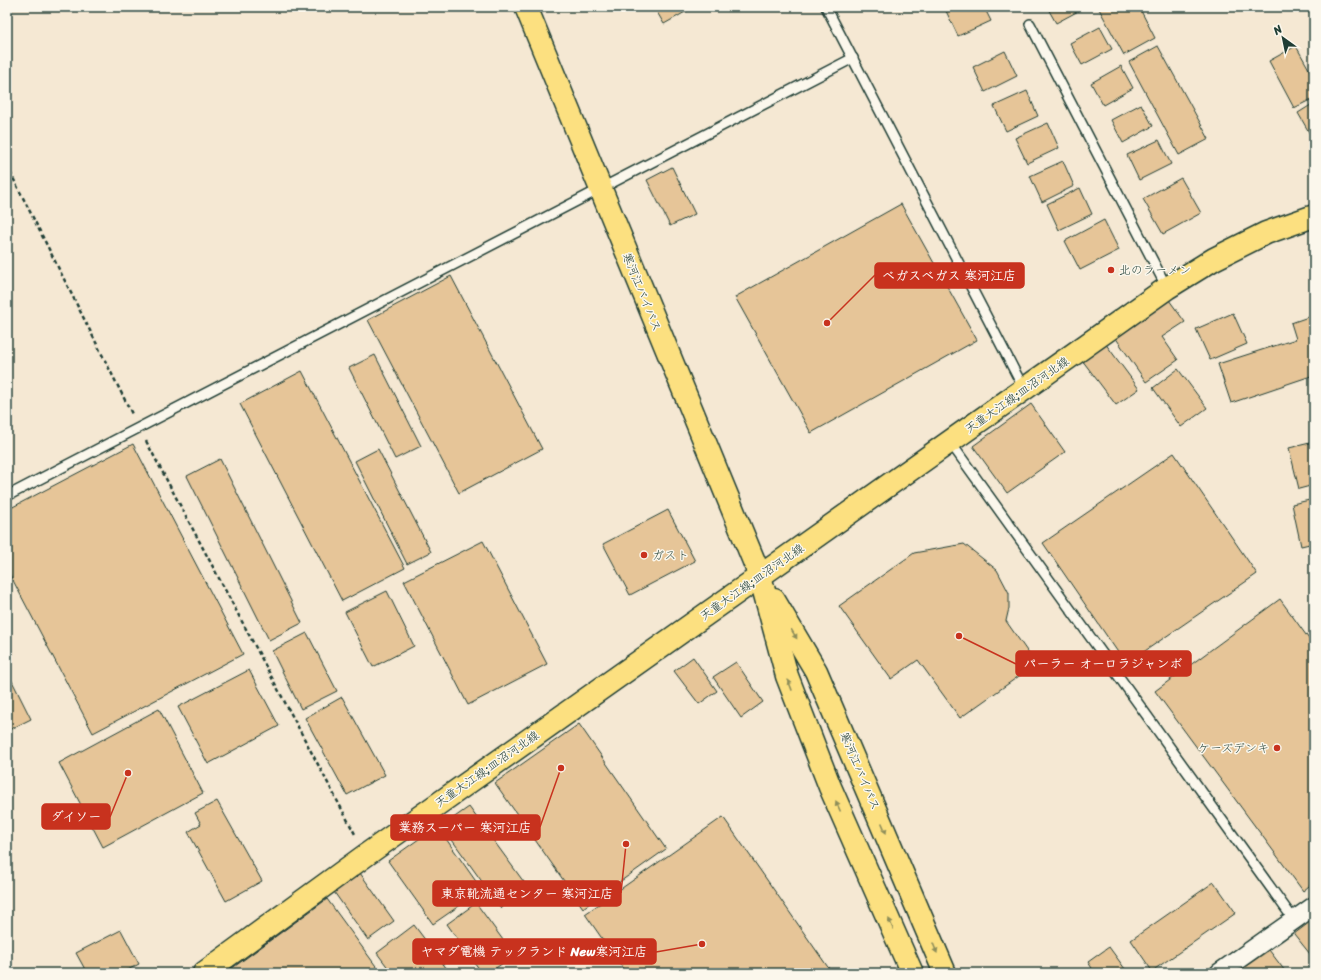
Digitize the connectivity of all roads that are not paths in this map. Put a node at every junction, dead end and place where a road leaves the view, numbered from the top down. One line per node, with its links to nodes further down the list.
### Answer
1 (526, 7): 5 (main road, 寒河江バイパス)
2 (826, 7): 4 (lane)
3 (1030, 24): 7 (lane)
4 (853, 58): 5 (lane); 8 (lane)
5 (600, 188): 10 (lane); 11 (main road, 寒河江バイパス)
6 (1314, 216): 7 (main road, 天童大江線;皿沼河北線)
7 (1168, 288): 8 (main road, 天童大江線;皿沼河北線)
8 (1024, 390): 9 (main road, 天童大江線;皿沼河北線)
9 (950, 442): 11 (main road, 天童大江線;皿沼河北線); 13 (lane)
10 (7, 496)
11 (760, 576): 14 (main road, 天童大江線;皿沼河北線); 15 (main road, 寒河江バイパス, one-way to 11); 16 (main road, 寒河江バイパス, one-way to 16)
12 (1314, 906): 13 (street)
13 (1294, 920): 17 (street)
14 (204, 973)
15 (912, 973)
16 (945, 973)
17 (1220, 973)

